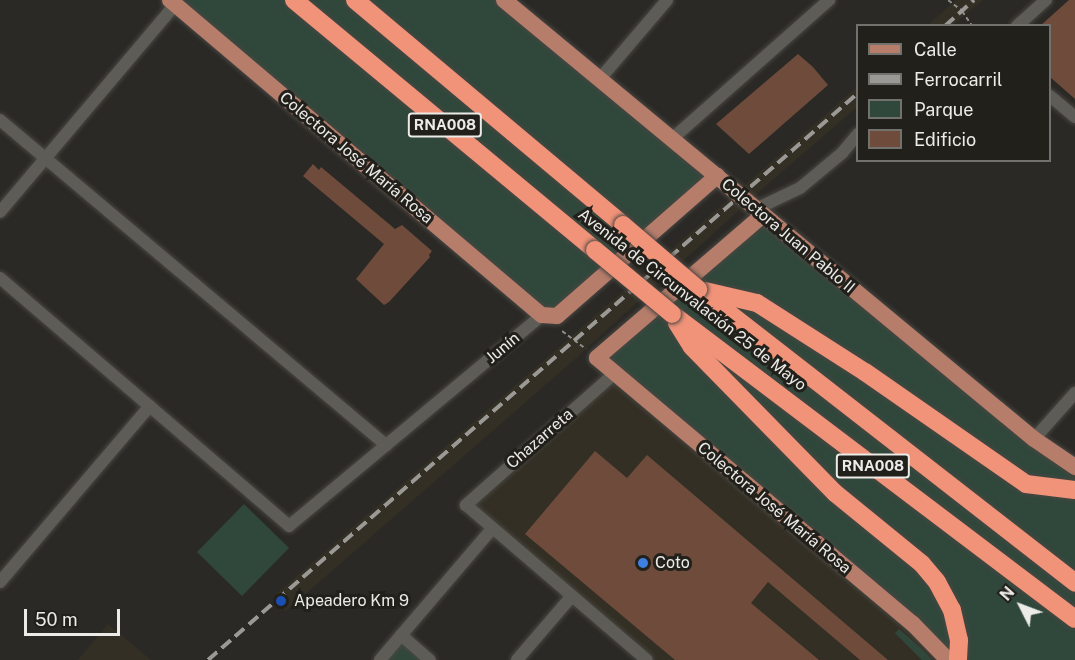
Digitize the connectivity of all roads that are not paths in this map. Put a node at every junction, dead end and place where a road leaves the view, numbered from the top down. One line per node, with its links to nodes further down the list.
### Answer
1 (294, 0): 21 (highway, Avenida de Circunvalación 25 de Mayo / RNA008, bridge)
2 (355, 0): 20 (highway, Avenida de Circunvalación 25 de Mayo / RNA008, bridge)
3 (504, 0): 9 (main road, Colectora Juan Pablo II)
4 (667, 0): 9 (street)
5 (829, 0): 14 (street)
6 (1046, 0): 8 (street)
7 (173, 2): 15 (street); 22 (main road, Colectora José María Rosa)
8 (1019, 24)
9 (599, 80): 14 (main road, Colectora Juan Pablo II)
10 (1051, 97): 11 (street)
11 (1075, 117)
12 (0, 120): 15 (street)
13 (856, 136): 18 (street)
14 (672, 139): 16 (main road, Colectora Juan Pablo II)
15 (45, 159): 17 (street); 27 (street)
16 (717, 176): 18 (main road, Colectora Juan Pablo II); 22 (main road, Junín)
17 (0, 212)
18 (759, 212): 23 (main road, Colectora José María Rosa); 26 (main road, Colectora Juan Pablo II)
19 (0, 278): 25 (street)
20 (698, 289): 29 (highway); 32 (highway, Avenida de Circunvalación 25 de Mayo / RNA008)
21 (672, 314): 34 (highway, Avenida de Circunvalación 25 de Mayo / RNA008); 41 (highway)
22 (542, 315): 27 (street, Junín)
23 (614, 374): 30 (street, Chazarreta); 40 (main road, Colectora José María Rosa)
24 (1075, 393): 26 (street)
25 (150, 406): 27 (street, Junín); 31 (street)
26 (1035, 439): 28 (main road, Colectora Juan Pablo II)
27 (386, 445)
28 (1075, 467)
29 (1075, 490)
30 (492, 529): 33 (street); 35 (street)
31 (0, 582)
32 (1075, 583)
33 (572, 597): 38 (street); 39 (street)
34 (1075, 619)
35 (401, 635): 36 (street); 37 (street)
36 (380, 660)
37 (430, 660)
38 (517, 660)
39 (646, 660)
40 (948, 660)
41 (958, 660)

